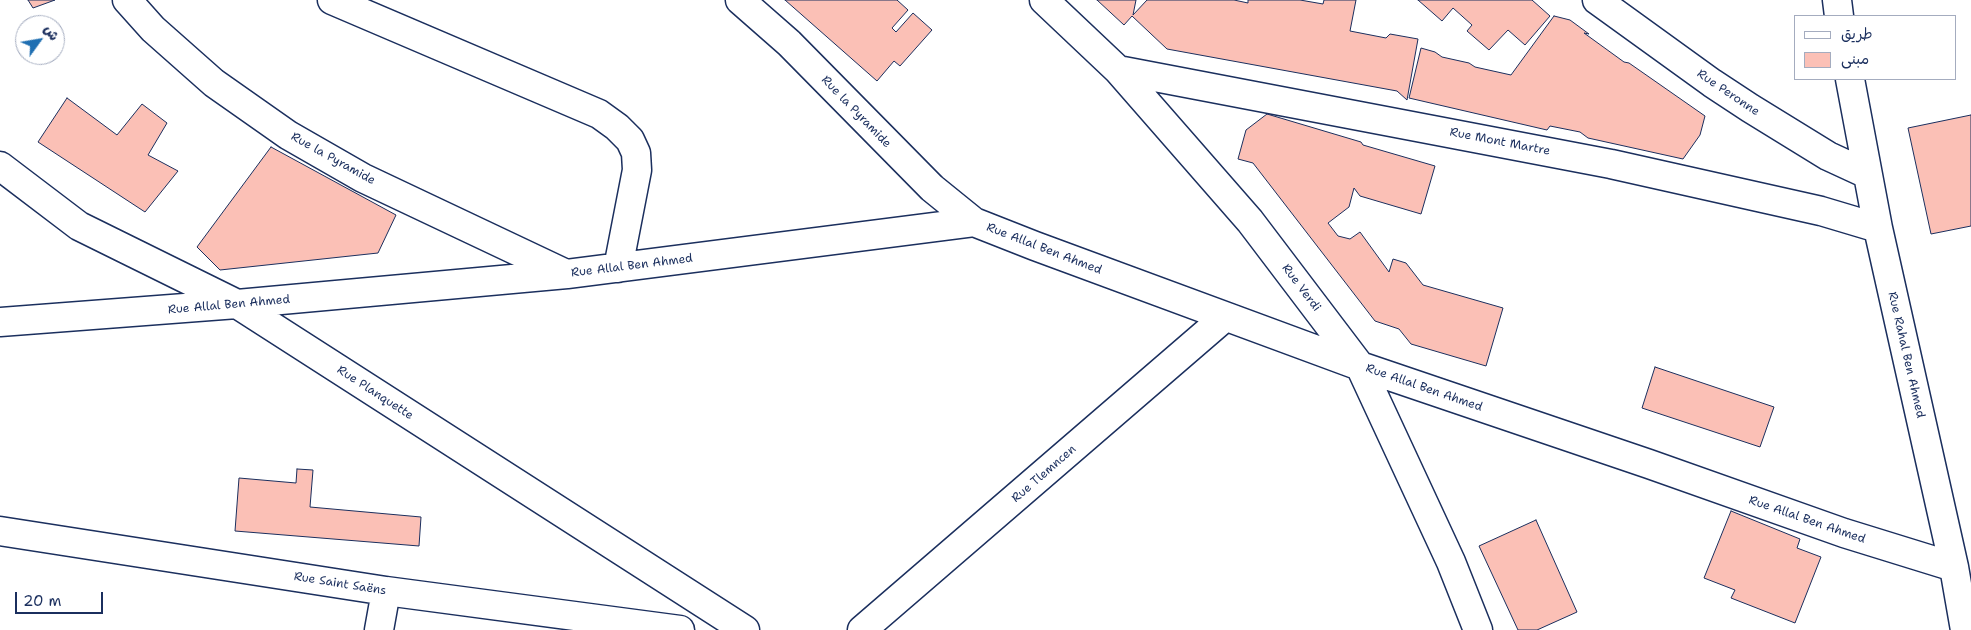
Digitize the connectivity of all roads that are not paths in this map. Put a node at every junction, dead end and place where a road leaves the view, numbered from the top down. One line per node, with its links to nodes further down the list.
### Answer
1 (127, 0): 15 (street, Rue la Pyramide)
2 (332, 0): 14 (street)
3 (740, 0): 12 (street, Rue la Pyramide)
4 (1044, 0): 8 (street, Rue Verdi)
5 (1597, 0): 11 (street, Rue Peronne)
6 (1837, 0): 7 (street)
7 (1840, 15)
8 (1118, 70): 13 (street, Rue Mont Martre); 19 (street, Rue Verdi)
9 (1850, 80): 11 (street, Rue Rahal Ben Ahmed)
10 (0, 166): 16 (street, Rue Planquette)
11 (1867, 174): 13 (street, Rue Rahal Ben Ahmed)
12 (974, 222): 14 (street, Rue Allal Ben Ahmed); 17 (street, Rue Allal Ben Ahmed)
13 (1878, 228): 21 (street, Rue Rahal Ben Ahmed)
14 (618, 268): 15 (street, Rue Allal Ben Ahmed)
15 (567, 274): 16 (street, Rue Allal Ben Ahmed)
16 (237, 304): 18 (street, Rue Allal Ben Ahmed); 25 (street, Rue Planquette)
17 (1225, 317): 19 (street, Rue Allal Ben Ahmed); 26 (street, Rue Tlemncen)
18 (0, 322)
19 (1360, 366): 21 (street, Rue Allal Ben Ahmed); 27 (street, Rue Verdi)
20 (0, 531): 22 (street, Rue Saint Saëns)
21 (1954, 567): 28 (street, Rue Rahal Ben Ahmed)
22 (386, 591): 23 (street, Rue Saint Saëns); 24 (street)
23 (665, 629)
24 (379, 630)
25 (745, 630)
26 (862, 630)
27 (1478, 630)
28 (1965, 630)

